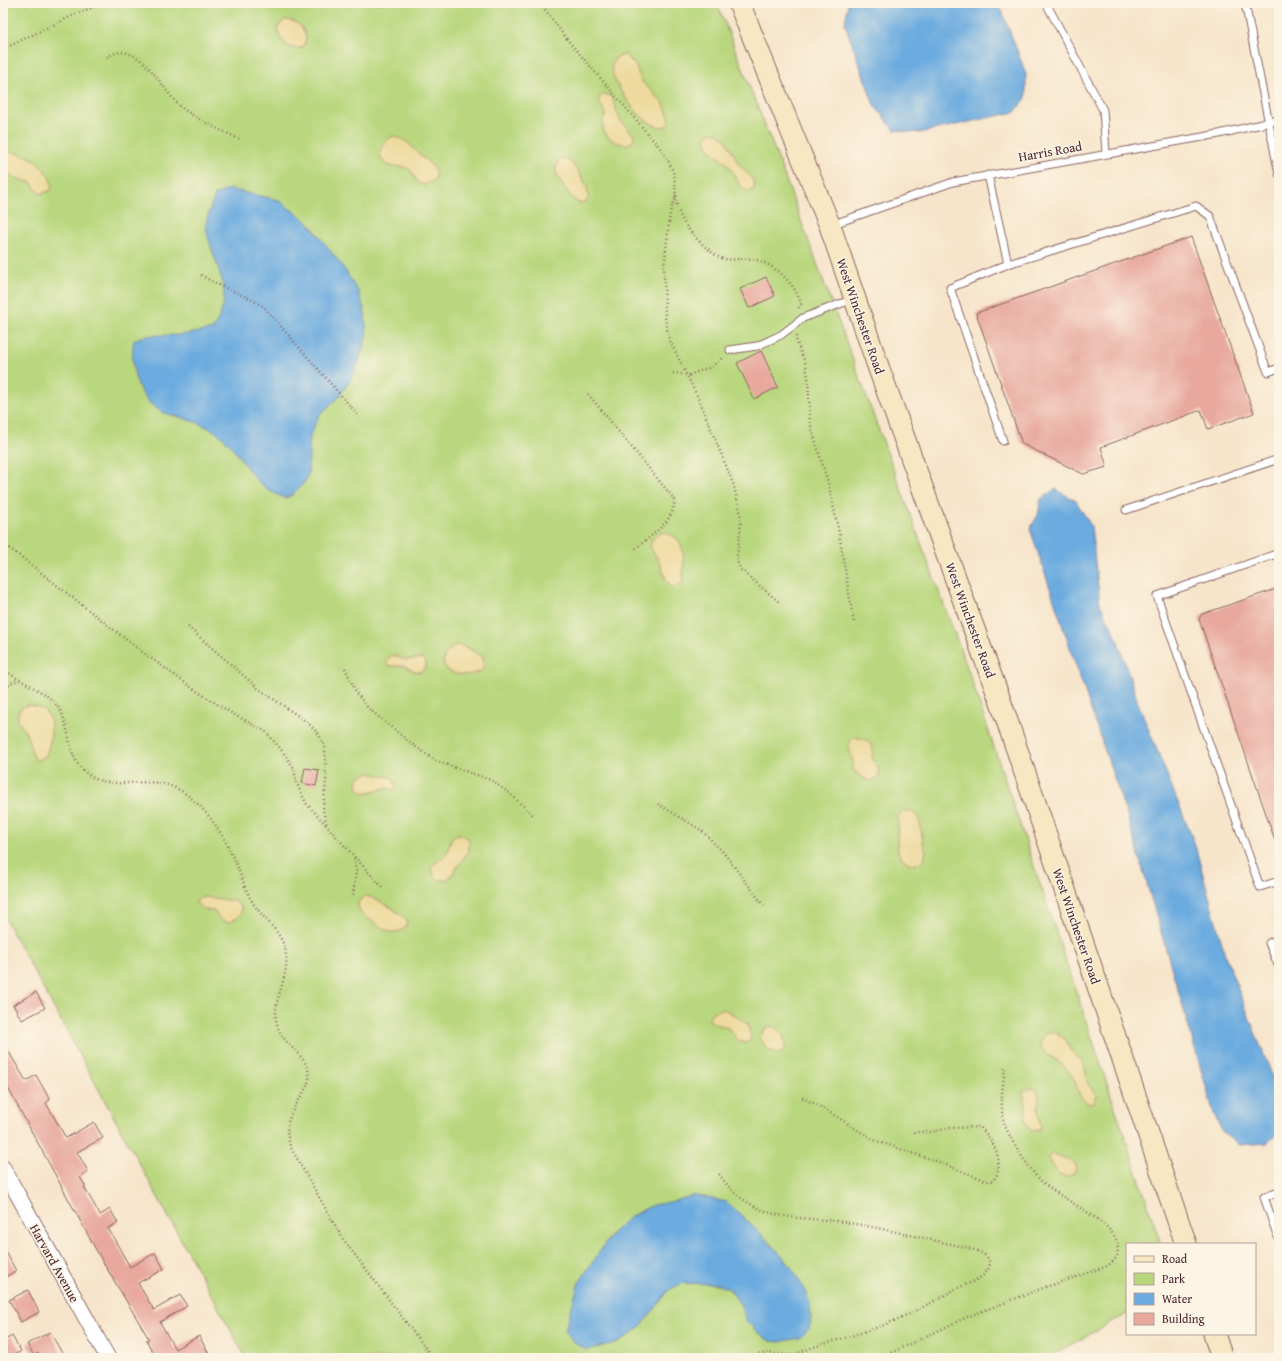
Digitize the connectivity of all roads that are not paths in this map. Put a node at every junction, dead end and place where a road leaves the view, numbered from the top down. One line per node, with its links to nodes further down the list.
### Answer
1 (739, 3): 9 (main road, West Winchester Road)
2 (1046, 3): 6 (lane)
3 (1245, 3): 5 (lane)
4 (1279, 120): 5 (lane, Harris Road)
5 (1269, 122): 6 (lane, Harris Road); 7 (lane)
6 (1106, 153): 8 (lane, Harris Road)
7 (1279, 174)
8 (988, 175): 9 (lane, Harris Road); 10 (lane)
9 (830, 226): 11 (main road, West Winchester Road)
10 (1008, 264): 13 (lane); 14 (lane)
11 (855, 299): 12 (lane); 24 (main road, West Winchester Road)
12 (730, 350)
13 (1279, 368)
14 (1003, 440)
15 (1279, 459): 16 (lane)
16 (1126, 510)
17 (1279, 553): 18 (lane)
18 (1279, 881)
19 (1279, 939): 20 (lane)
20 (1279, 967)
21 (3, 1168): 26 (street, Harvard Avenue)
22 (1279, 1192): 23 (lane)
23 (1279, 1240)
24 (1186, 1243)
25 (1214, 1335): 27 (main road)
26 (108, 1358)
27 (1222, 1358)

